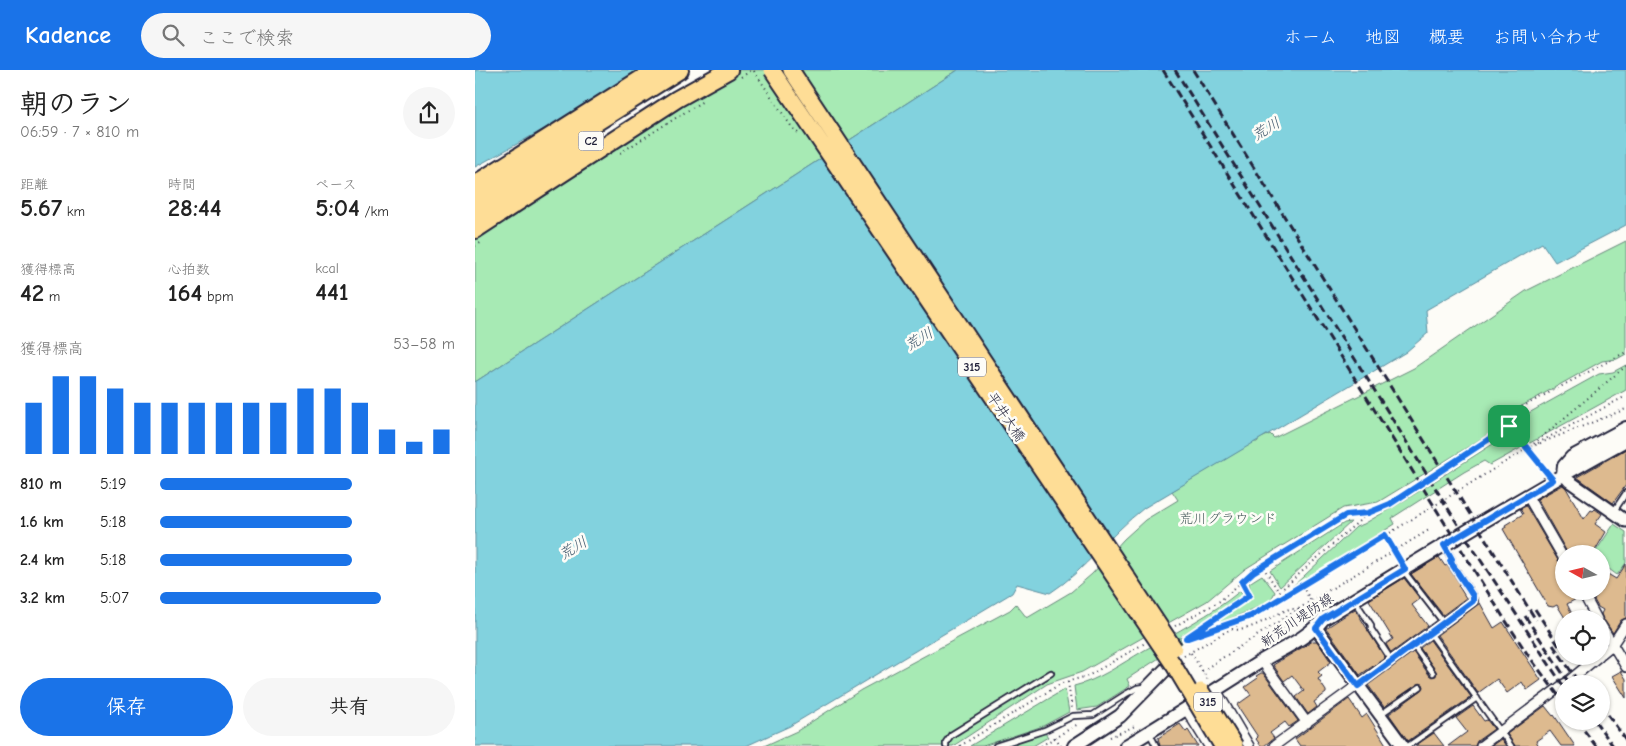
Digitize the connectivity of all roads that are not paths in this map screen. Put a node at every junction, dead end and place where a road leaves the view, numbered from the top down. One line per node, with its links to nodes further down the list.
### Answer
1 (655, 70): 7 (highway)
2 (680, 70): 8 (highway, C2)
3 (707, 70): 9 (highway, C2)
4 (729, 70): 10 (highway)
5 (772, 70): 31 (main road, 平井大橋 / 315, bridge)
6 (791, 70): 31 (main road, 平井大橋 / 315, bridge)
7 (475, 184)
8 (475, 199)
9 (475, 214)
10 (481, 234)
11 (1626, 428): 13 (main road, 新荒川堤防線)
12 (1626, 440): 13 (main road, 新荒川堤防線)
13 (1558, 477): 15 (main road, 新荒川堤防線); 16 (street)
14 (1626, 493): 16 (lane)
15 (1527, 495): 18 (main road, 新荒川堤防線); 19 (street)
16 (1613, 512): 17 (street)
17 (1626, 521)
18 (1444, 545): 20 (main road, 新荒川堤防線); 22 (lane)
19 (1556, 545)
20 (1405, 569): 21 (main road, 新荒川堤防線); 23 (lane)
21 (1354, 600): 25 (main road, 新荒川堤防線); 32 (lane)
22 (1473, 601): 23 (street)
23 (1444, 623): 26 (street)
24 (1626, 624): 29 (street)
25 (1316, 628): 30 (main road, 新荒川堤防線); 39 (street)
26 (1430, 633): 28 (street); 43 (lane)
27 (1610, 642): 29 (street)
28 (1413, 645): 32 (street); 36 (lane)
29 (1612, 645): 34 (street)
30 (1260, 656): 41 (main road, 新荒川堤防線); 46 (street)
31 (1181, 658): 38 (main road); 56 (main road, 315, bridge); 57 (main road, 315, bridge)
32 (1392, 661): 39 (street)
33 (1588, 665): 37 (street)
34 (1626, 667)
35 (1051, 673): 50 (lane)
36 (1433, 673)
37 (1575, 675)
38 (1149, 686): 51 (lane); 52 (main road)
39 (1358, 686): 45 (street); 46 (street)
40 (1420, 687): 45 (lane)
41 (1216, 690): 44 (main road, 新荒川堤防線); 58 (street)
42 (1555, 691): 48 (street)
43 (1477, 698): 48 (lane); 62 (lane)
44 (1186, 709): 47 (main road, 新荒川堤防線); 55 (street)
45 (1381, 714): 61 (street)
46 (1307, 723): 49 (street)
47 (1145, 728): 53 (main road, 新荒川堤防線); 54 (lane)
48 (1501, 732): 63 (street); 64 (lane)
49 (1287, 737): 59 (street); 60 (street)
50 (946, 746)
51 (996, 746)
52 (1074, 746)
53 (1126, 746)
54 (1156, 746)
55 (1209, 746)
56 (1223, 746)
57 (1235, 746)
58 (1249, 746)
59 (1274, 746)
60 (1293, 746)
61 (1403, 746)
62 (1408, 746)
63 (1481, 746)
64 (1511, 746)

